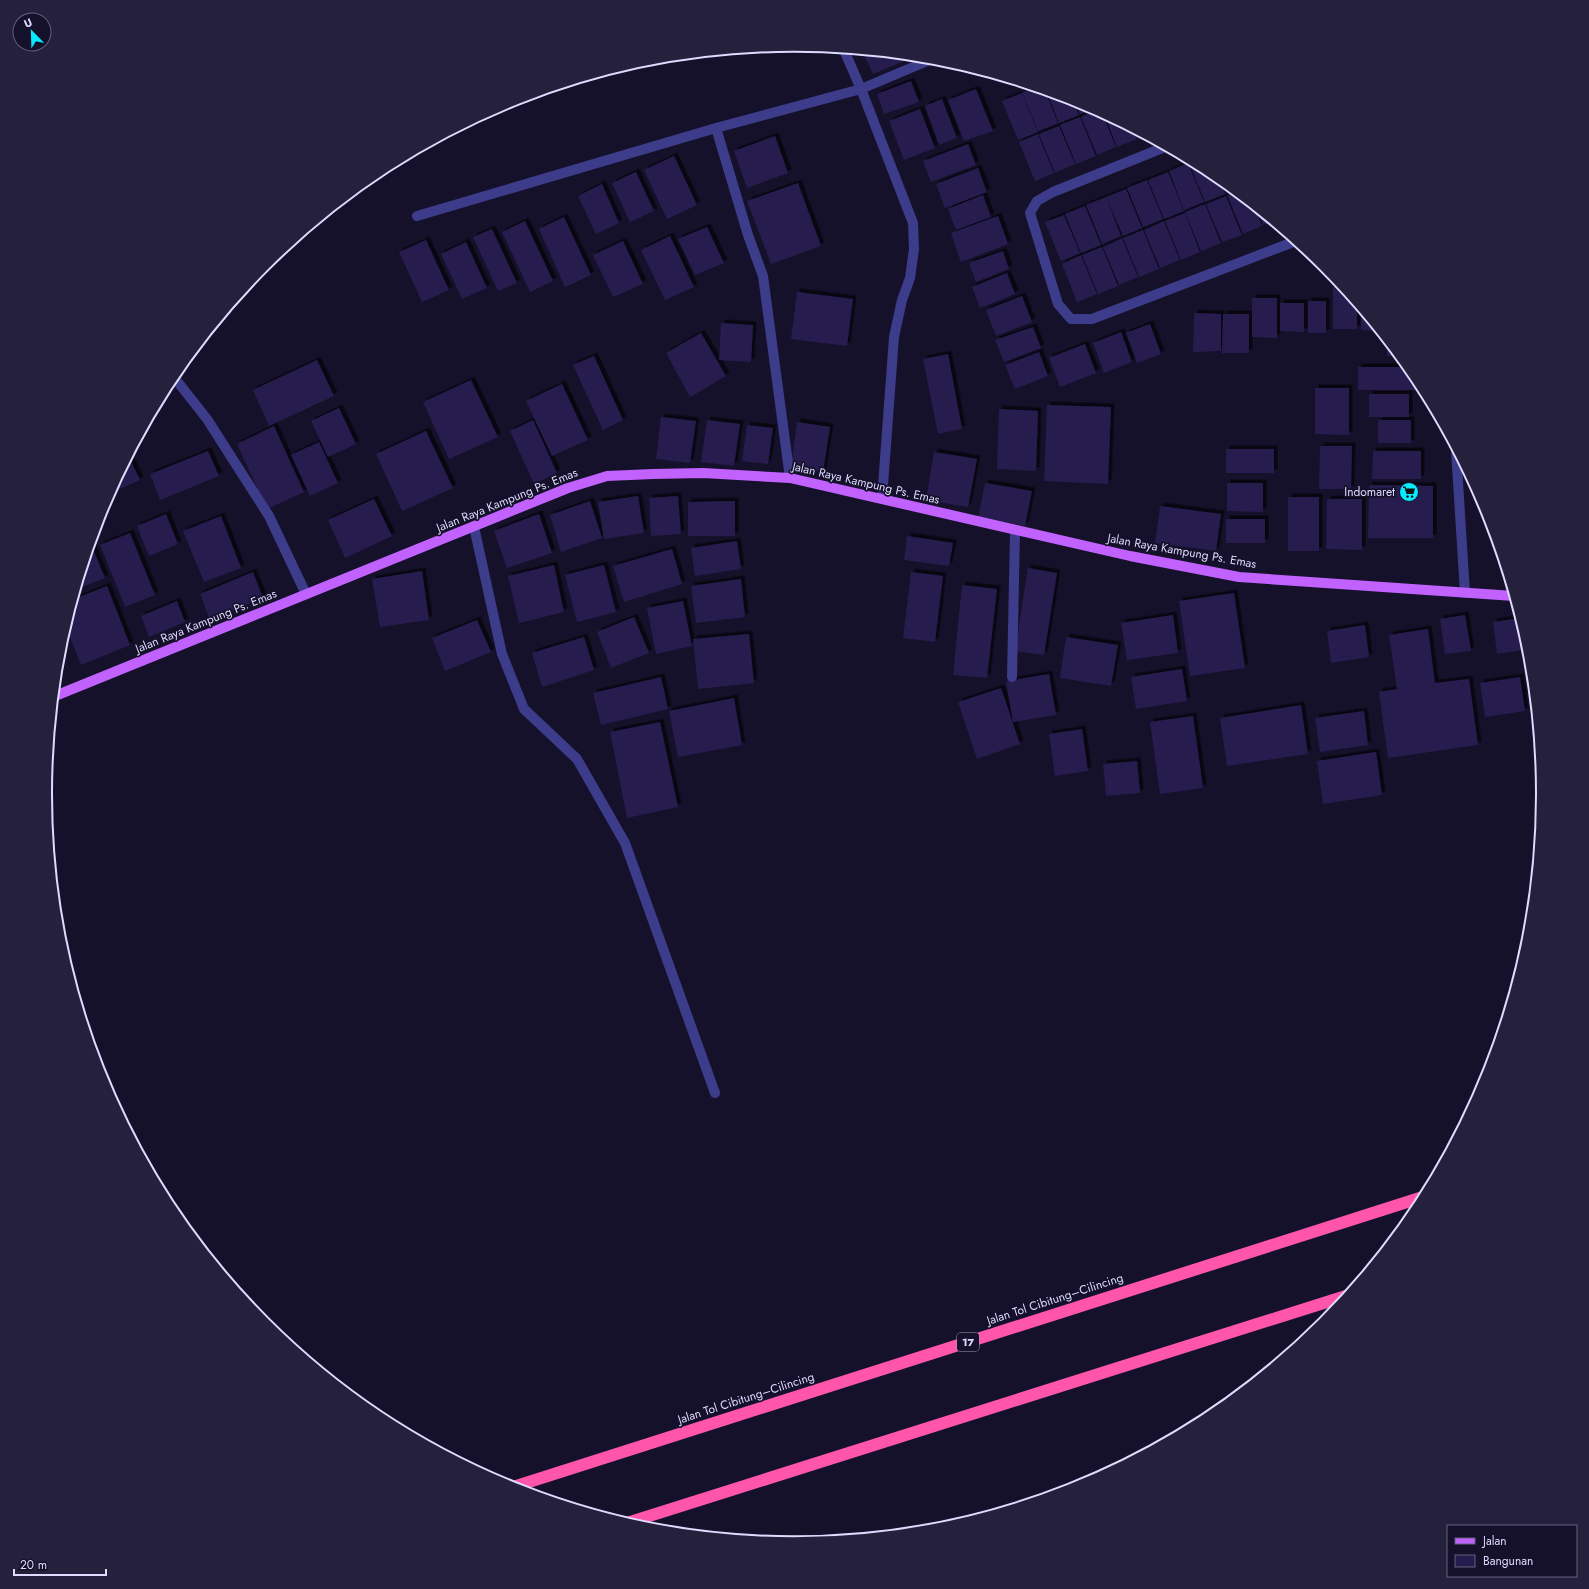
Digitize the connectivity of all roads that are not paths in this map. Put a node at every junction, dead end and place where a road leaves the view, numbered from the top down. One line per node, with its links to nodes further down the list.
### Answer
1 (846, 54): 3 (street)
2 (922, 63): 3 (street)
3 (862, 88): 4 (street); 11 (street)
4 (716, 128): 6 (street); 10 (street)
5 (1162, 149): 7 (street)
6 (417, 216)
7 (1291, 243)
8 (177, 382): 15 (street)
9 (1457, 459): 14 (street)
10 (790, 478): 11 (main road, Jalan Raya Kampung Ps. Emas); 12 (main road, Jalan Raya Kampung Ps. Emas)
11 (882, 499): 13 (main road, Jalan Raya Kampung Ps. Emas)
12 (474, 527): 15 (main road, Jalan Raya Kampung Ps. Emas); 19 (street)
13 (1016, 531): 14 (main road, Jalan Raya Kampung Ps. Emas); 17 (street)
14 (1465, 592): 16 (main road, Jalan Raya Kampung Ps. Emas)
15 (306, 594): 18 (main road, Jalan Raya Kampung Ps. Emas)
16 (1510, 596)
17 (1012, 677)
18 (59, 695)
19 (715, 1093)
20 (1417, 1199): 22 (highway, Jalan Tol Cibitung–Cilincing / 17)
21 (1340, 1298): 23 (highway)
22 (521, 1484)
23 (637, 1520)

